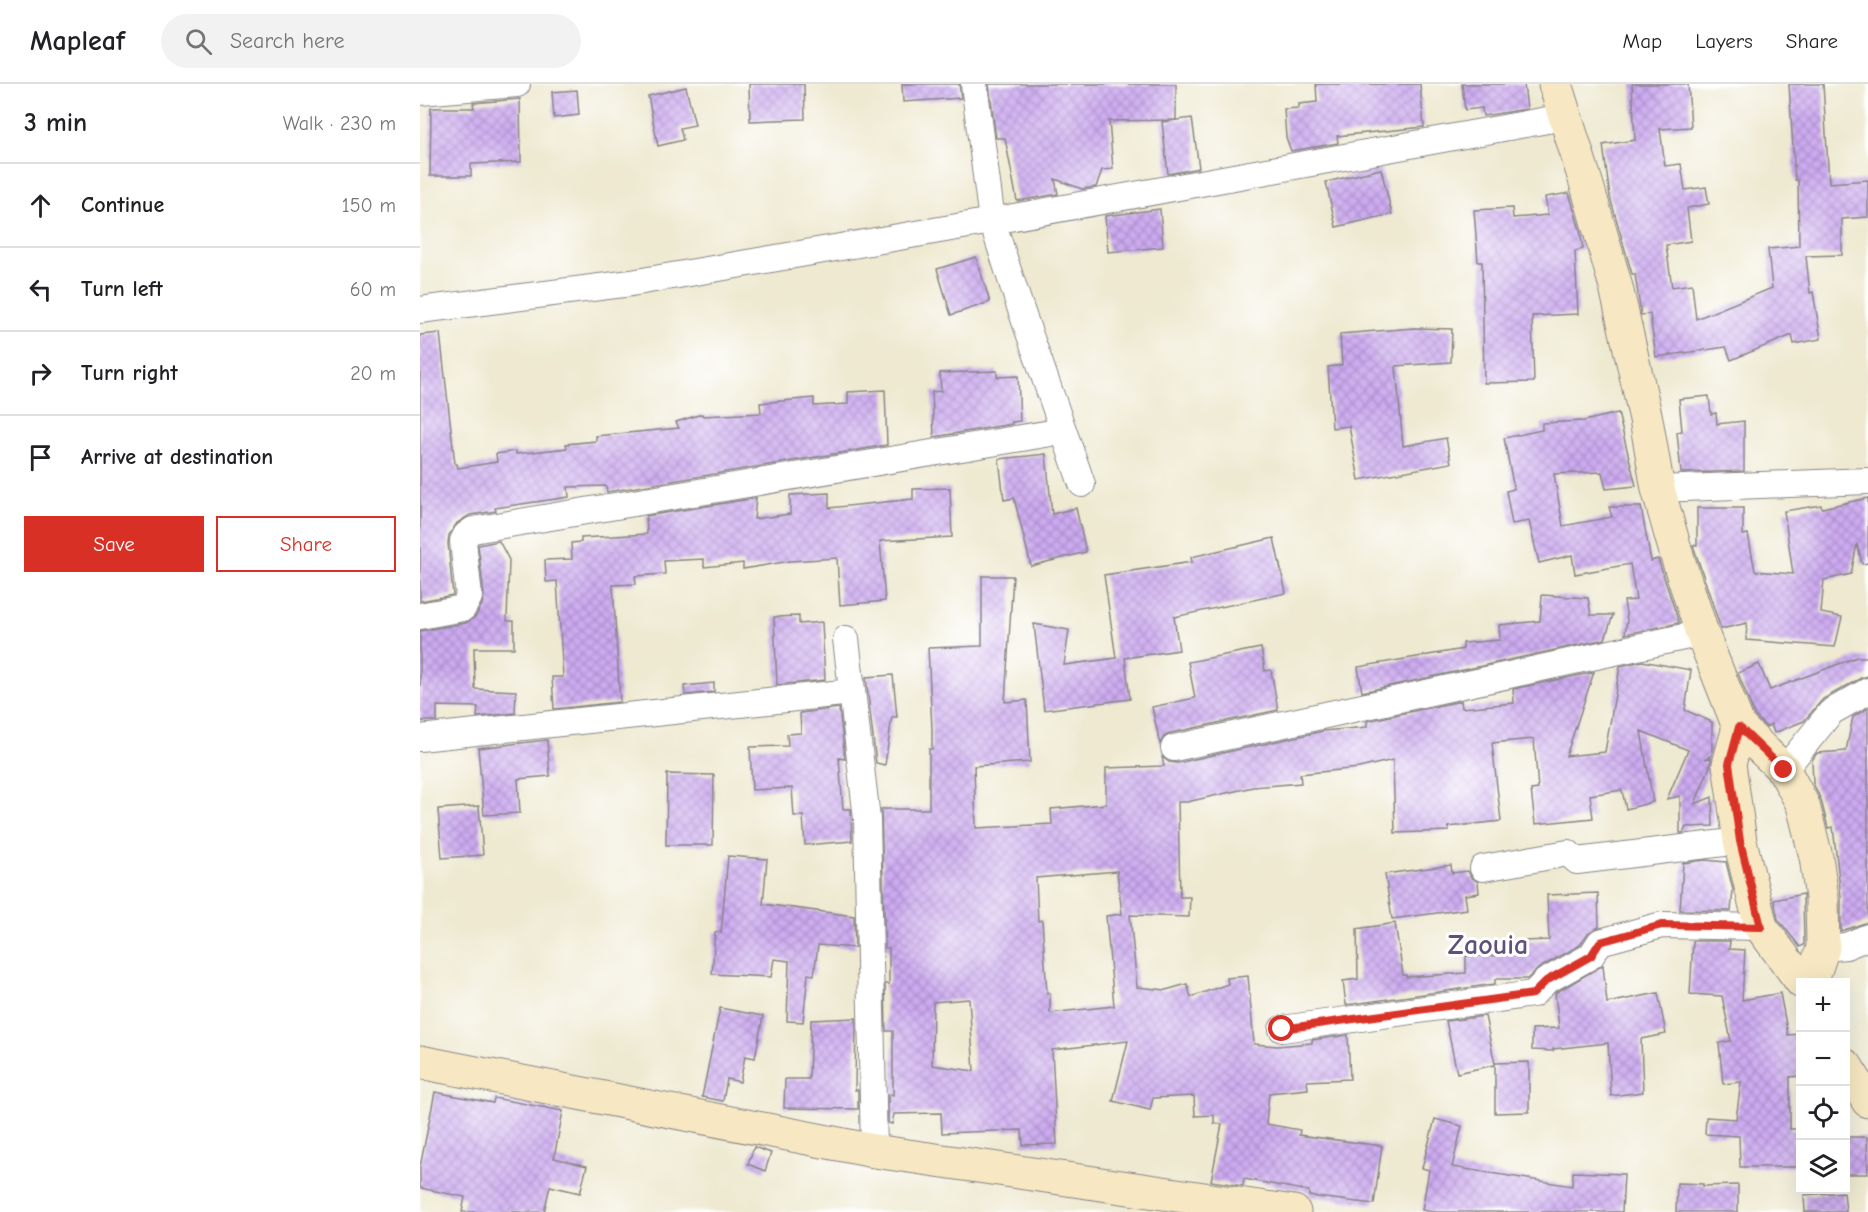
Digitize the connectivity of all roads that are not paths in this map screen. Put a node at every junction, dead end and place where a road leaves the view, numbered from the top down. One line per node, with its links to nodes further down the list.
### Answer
1 (517, 84): 4 (street)
2 (974, 84): 6 (street)
3 (1554, 84): 5 (street)
4 (420, 92)
5 (1564, 117): 6 (street); 11 (street)
6 (992, 221): 7 (street); 8 (street)
7 (420, 310)
8 (1063, 431): 10 (street); 12 (street)
9 (1868, 481): 11 (street)
10 (1082, 484)
11 (1658, 489): 13 (street)
12 (420, 616)
13 (1702, 633): 17 (street); 19 (street)
14 (846, 639): 16 (street)
15 (1868, 691): 20 (street)
16 (852, 692): 18 (street); 32 (street)
17 (1739, 727): 20 (street); 21 (street)
18 (420, 738)
19 (1174, 748)
20 (1784, 770): 25 (street)
21 (1740, 841): 22 (street); 23 (street)
22 (1484, 868)
23 (1761, 927): 26 (street); 28 (street)
24 (1868, 936): 25 (street)
25 (1823, 948): 27 (street)
26 (1799, 978)
27 (1812, 978)
28 (1282, 1029)
29 (420, 1062): 32 (street)
30 (1850, 1074): 31 (street)
31 (1868, 1101)
32 (874, 1151): 33 (street)
33 (1294, 1212)

